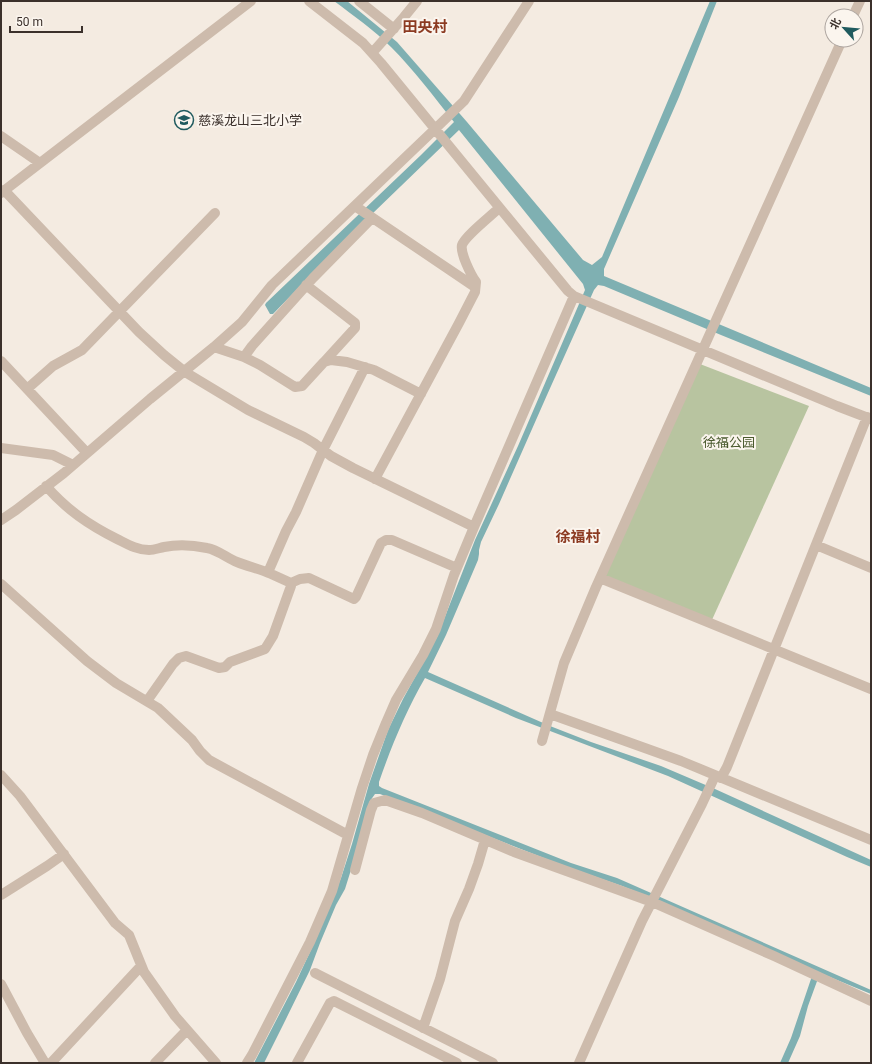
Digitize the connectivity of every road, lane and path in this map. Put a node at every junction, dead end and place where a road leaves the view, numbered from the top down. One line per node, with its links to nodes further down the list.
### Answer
1 (250, 1): 11 (street)
2 (309, 1): 8 (street)
3 (358, 1): 6 (street)
4 (417, 1): 6 (street)
5 (529, 1): 9 (street)
6 (394, 29): 8 (street)
7 (838, 48): 22 (street)
8 (372, 53): 9 (street)
9 (435, 129): 13 (street); 14 (street)
10 (1, 136): 11 (street)
11 (40, 163): 12 (street)
12 (3, 191): 20 (street)
13 (355, 206): 16 (street); 21 (street)
14 (499, 208): 18 (street); 19 (street)
15 (215, 213): 20 (street)
16 (372, 218): 17 (street); 18 (street)
17 (306, 285): 23 (street); 24 (street)
18 (475, 287): 29 (street)
19 (574, 296): 22 (street); 38 (street)
20 (120, 312): 27 (street); 28 (street)
21 (214, 347): 23 (street); 27 (street)
22 (703, 350): 30 (street); 43 (street)
23 (244, 357): 24 (street)
24 (324, 362): 26 (street)
25 (2, 366): 28 (street)
26 (366, 368): 29 (street); 32 (street)
27 (185, 372): 32 (street); 33 (street)
28 (27, 389): 33 (street)
29 (421, 394): 35 (street)
30 (869, 418): 39 (street)
31 (1, 448): 34 (street)
32 (323, 450): 35 (street); 42 (street)
33 (87, 453): 34 (street)
34 (73, 465): 36 (street)
35 (374, 479): 38 (street)
36 (46, 486): 37 (street); 42 (street)
37 (1, 520)
38 (474, 527): 40 (street)
39 (816, 545): 41 (street); 46 (street)
40 (457, 568): 44 (street); 53 (street)
41 (871, 568)
42 (269, 572): 44 (street)
43 (600, 578): 46 (street); 49 (street)
44 (291, 583): 48 (street)
45 (1, 584): 48 (street)
46 (774, 649): 47 (street); 52 (street)
47 (871, 689)
48 (147, 701): 53 (street)
49 (550, 714): 50 (street); 52 (street)
50 (542, 741)
51 (1, 775): 56 (street)
52 (718, 777): 55 (street); 59 (street)
53 (348, 835): 70 (street)
54 (485, 840): 57 (street); 59 (street); 64 (street)
55 (871, 840)
56 (64, 854): 58 (street); 60 (street)
57 (355, 870)
58 (1, 895)
59 (652, 902): 63 (street); 74 (street)
60 (141, 966): 65 (street); 67 (street)
61 (315, 973): 64 (street)
62 (1, 984): 66 (street)
63 (871, 1001)
64 (423, 1028): 73 (street)
65 (187, 1030): 68 (street); 69 (street)
66 (45, 1063)
67 (51, 1063)
68 (156, 1063)
69 (216, 1063)
70 (247, 1063)
71 (297, 1063): 72 (street)
72 (458, 1063)
73 (493, 1063)
74 (579, 1063)

